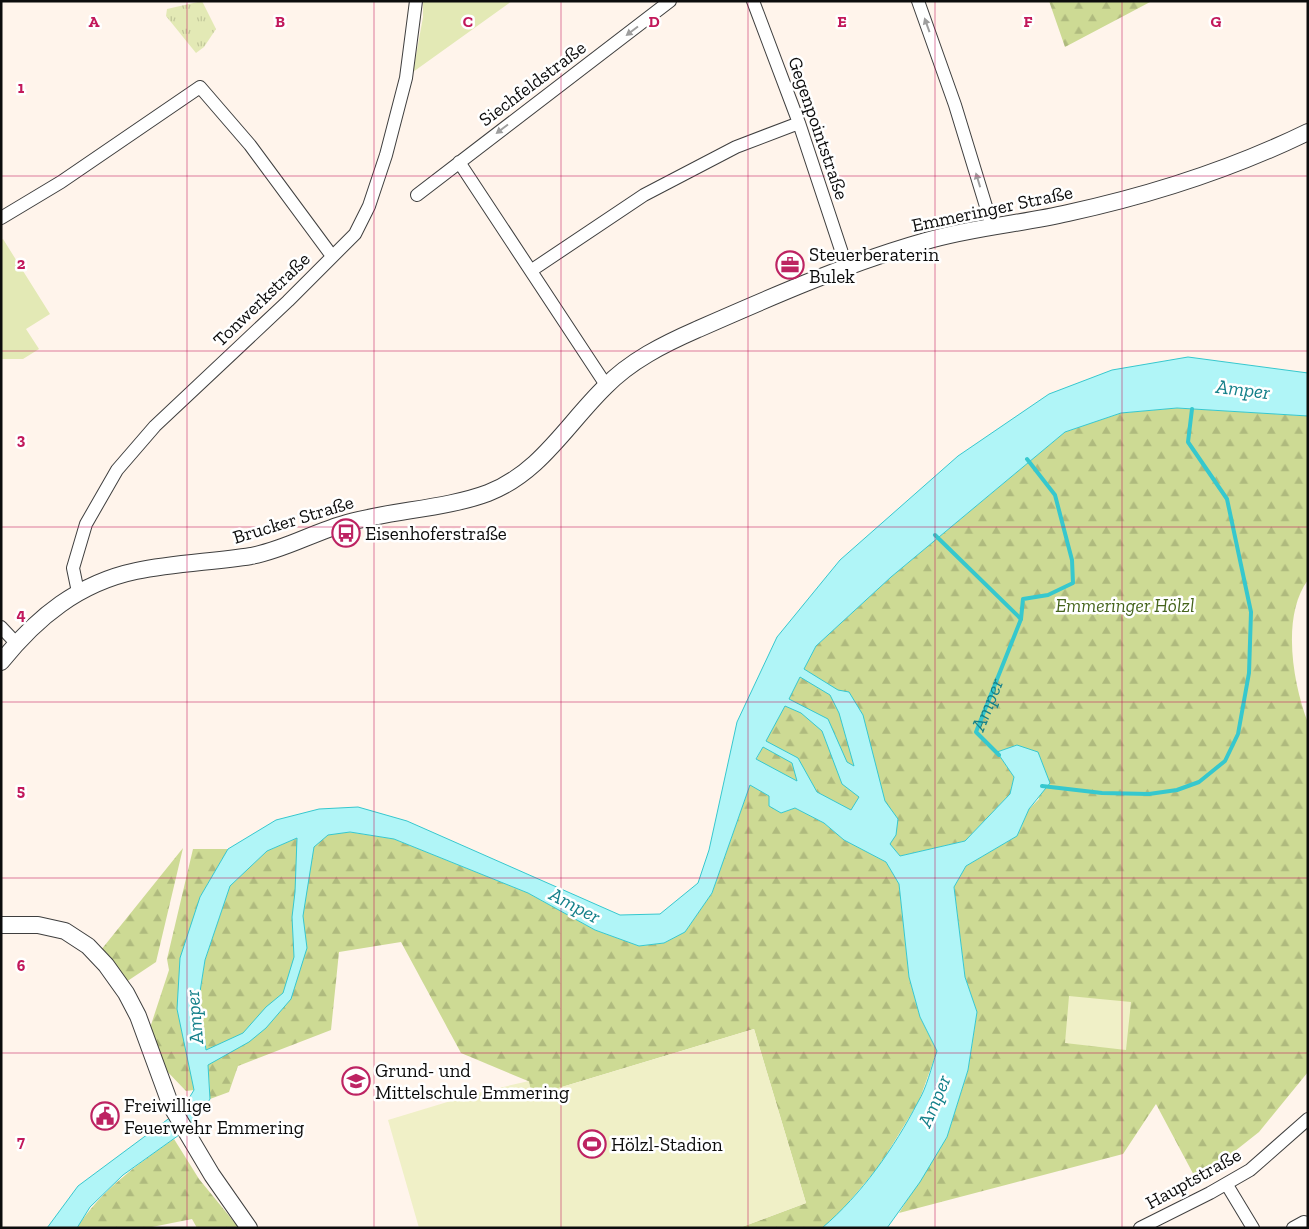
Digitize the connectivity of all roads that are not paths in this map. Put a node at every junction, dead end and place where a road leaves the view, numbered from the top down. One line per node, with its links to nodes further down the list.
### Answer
1 (416, 1): 11 (street, Tonwerkstraße)
2 (670, 1): 7 (street, Siechfeldstraße, one-way to 7)
3 (753, 1): 5 (street, Gegenpointstraße)
4 (918, 1): 10 (street, one-way to 4)
5 (799, 123): 12 (street, Gegenpointstraße); 13 (street)
6 (1308, 132): 10 (street, Emmeringer Straße)
7 (459, 162): 8 (street, Siechfeldstraße); 13 (street)
8 (417, 195)
9 (1, 218): 11 (street)
10 (992, 226): 12 (street, Emmeringer Straße)
11 (332, 256): 16 (street, Tonwerkstraße)
12 (847, 268): 14 (street, Emmeringer Straße)
13 (532, 270): 14 (street)
14 (606, 385): 15 (street, Emmeringer Straße)
15 (591, 402): 16 (street, Brucker Straße)
16 (78, 592): 18 (street, Brucker Straße)
17 (1, 627): 18 (street)
18 (16, 643): 19 (street, Brucker Straße)
19 (1, 662)
20 (1, 925): 24 (street)
21 (1308, 1120): 22 (street, Hauptstraße)
22 (1227, 1185): 25 (street, Hauptstraße); 26 (street)
23 (1308, 1223): 27 (street)
24 (249, 1228)
25 (1140, 1228)
26 (1254, 1228)
27 (1293, 1228)

